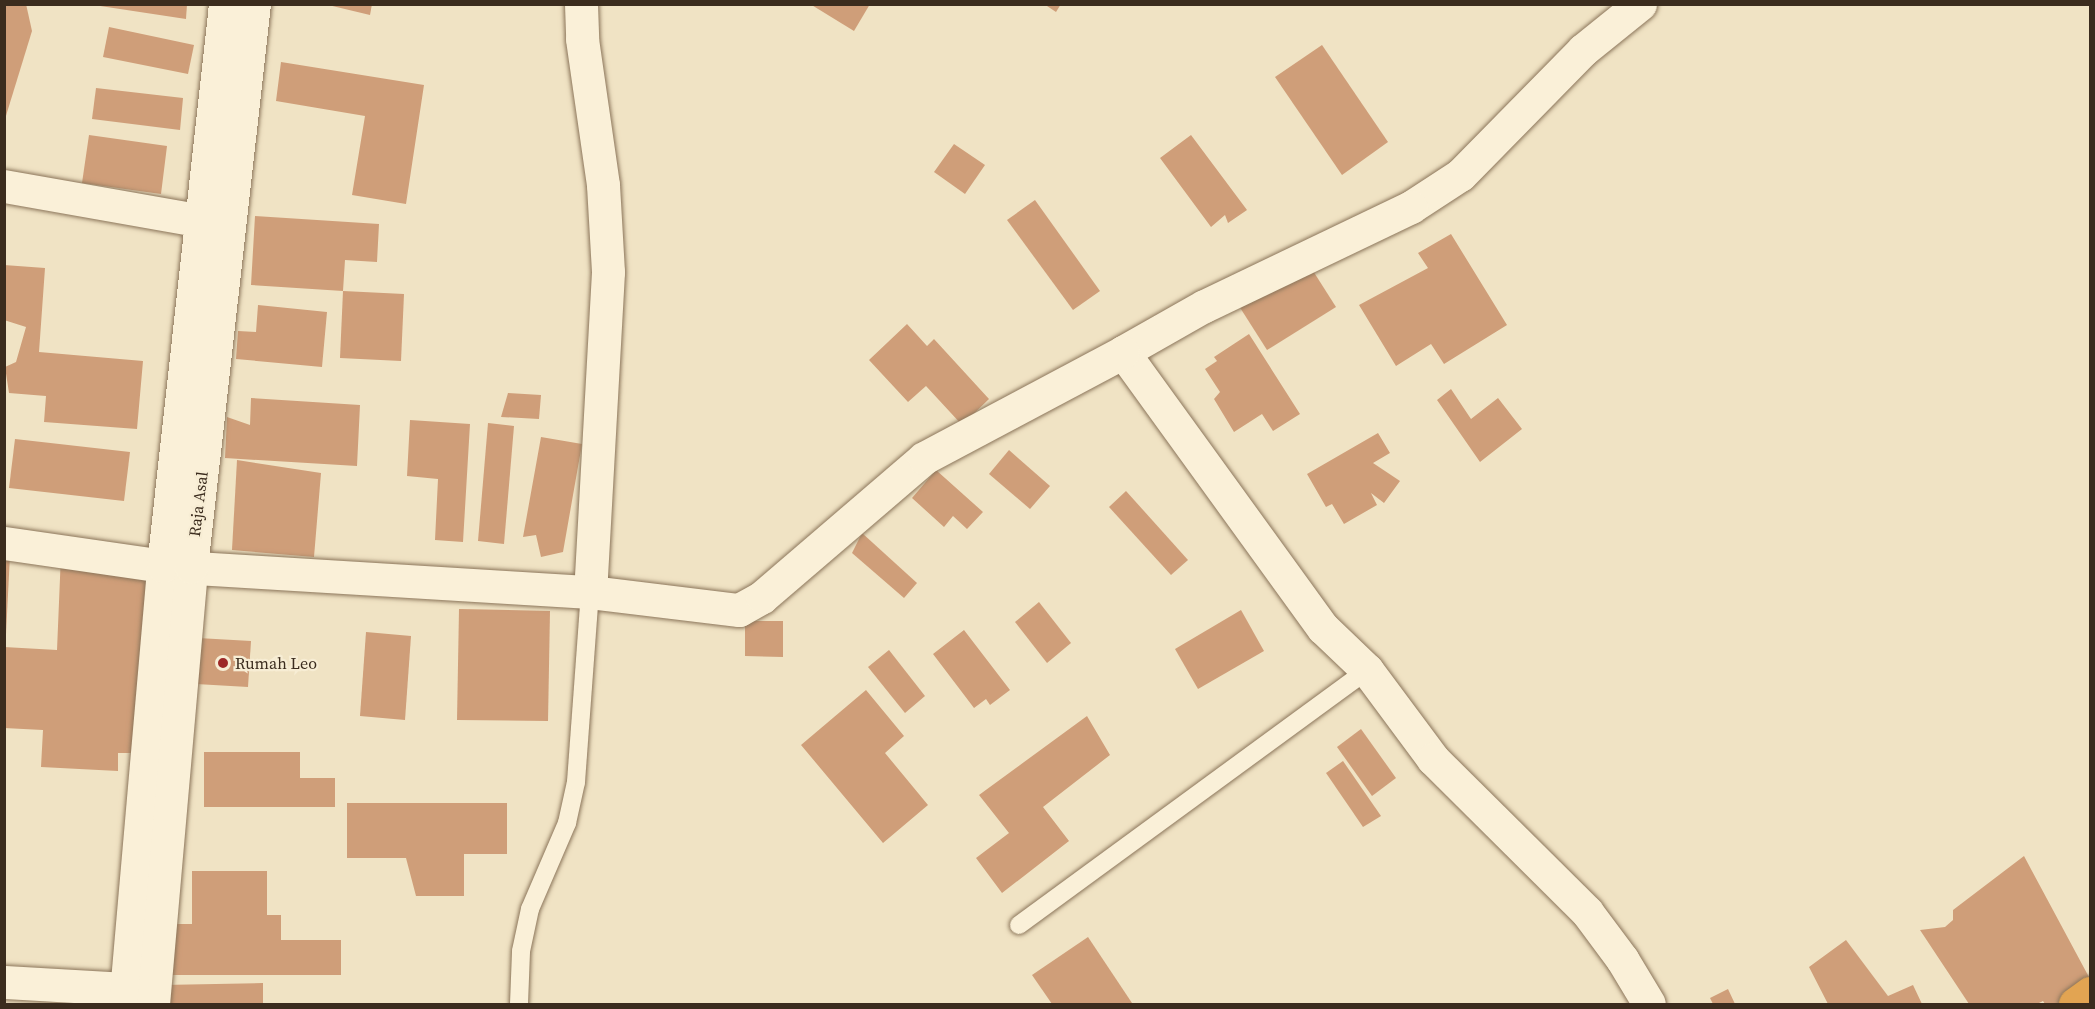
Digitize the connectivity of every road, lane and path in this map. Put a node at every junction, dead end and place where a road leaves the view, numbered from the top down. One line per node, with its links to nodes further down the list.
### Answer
1 (225, 4): 6 (street, Raja Asal)
2 (254, 4): 9 (street, Raja Asal)
3 (581, 4): 10 (street)
4 (1640, 4): 7 (street)
5 (4, 186): 6 (street)
6 (202, 220): 9 (street, Raja Asal)
7 (1123, 352): 10 (street); 11 (street)
8 (4, 543): 9 (street)
9 (177, 567): 10 (street); 15 (street, Raja Asal)
10 (590, 592): 16 (lane)
11 (1367, 670): 12 (lane); 17 (street)
12 (1019, 926)
13 (4, 982): 15 (street)
14 (2091, 993): 18 (highway)
15 (135, 999)
16 (519, 1005)
17 (1649, 1005)
18 (2075, 1005)

